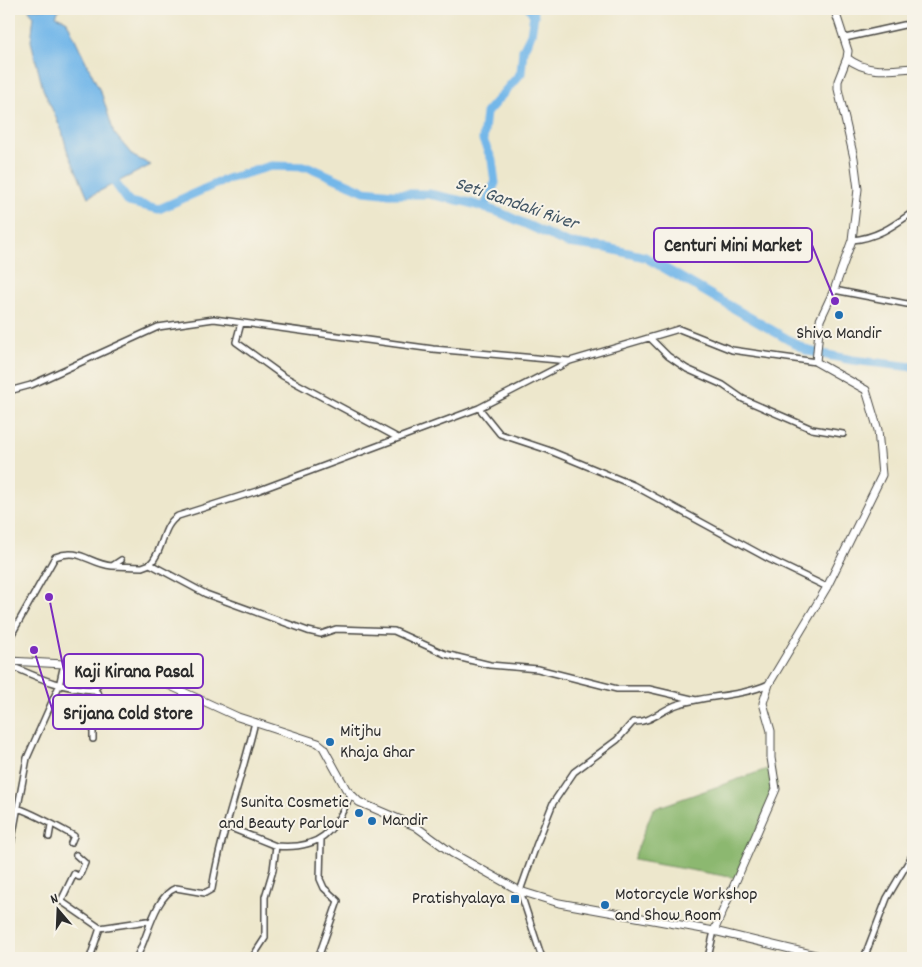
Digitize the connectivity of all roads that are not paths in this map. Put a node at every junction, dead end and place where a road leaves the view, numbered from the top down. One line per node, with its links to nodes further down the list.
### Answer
1 (840, 9): 3 (main road)
2 (913, 23): 3 (street)
3 (845, 38): 4 (main road)
4 (848, 58): 5 (main road); 7 (main road)
5 (913, 68)
6 (913, 212): 7 (street)
7 (852, 240): 8 (main road)
8 (834, 290): 9 (street); 13 (main road)
9 (913, 302)
10 (241, 323): 12 (street); 14 (street); 17 (street)
11 (650, 338): 12 (street); 13 (street); 16 (street)
12 (570, 361): 15 (street)
13 (816, 362): 21 (main road)
14 (9, 391)
15 (479, 408): 17 (street); 21 (street)
16 (843, 434)
17 (398, 438): 19 (street)
18 (121, 560): 20 (street)
19 (150, 564): 20 (street); 30 (street)
20 (112, 566): 22 (street)
21 (827, 587): 27 (main road)
22 (9, 639)
23 (9, 661): 24 (main road)
24 (64, 664): 26 (main road); 28 (street)
25 (9, 665): 28 (street)
26 (105, 670): 29 (street); 31 (main road)
27 (769, 684): 30 (street); 47 (main road)
28 (59, 686): 29 (street); 34 (street)
29 (95, 690): 32 (street)
30 (696, 700): 44 (street)
31 (255, 722): 33 (main road); 36 (street)
32 (93, 739)
33 (351, 795): 38 (street); 44 (main road)
34 (18, 808): 35 (street); 43 (street)
35 (52, 825): 37 (street); 39 (street)
36 (226, 826): 40 (street); 45 (street)
37 (49, 837)
38 (321, 840): 40 (street); 51 (street)
39 (71, 843)
40 (276, 846): 50 (street)
41 (76, 854): 46 (street)
42 (913, 854): 55 (street)
43 (9, 855)
44 (520, 892): 47 (main road); 52 (street)
45 (150, 924): 46 (street); 49 (street)
46 (100, 928): 48 (street)
47 (714, 931): 53 (street); 54 (main road)
48 (90, 958)
49 (136, 958)
50 (252, 958)
51 (318, 958)
52 (542, 958)
53 (708, 958)
54 (828, 958)
55 (864, 958)

